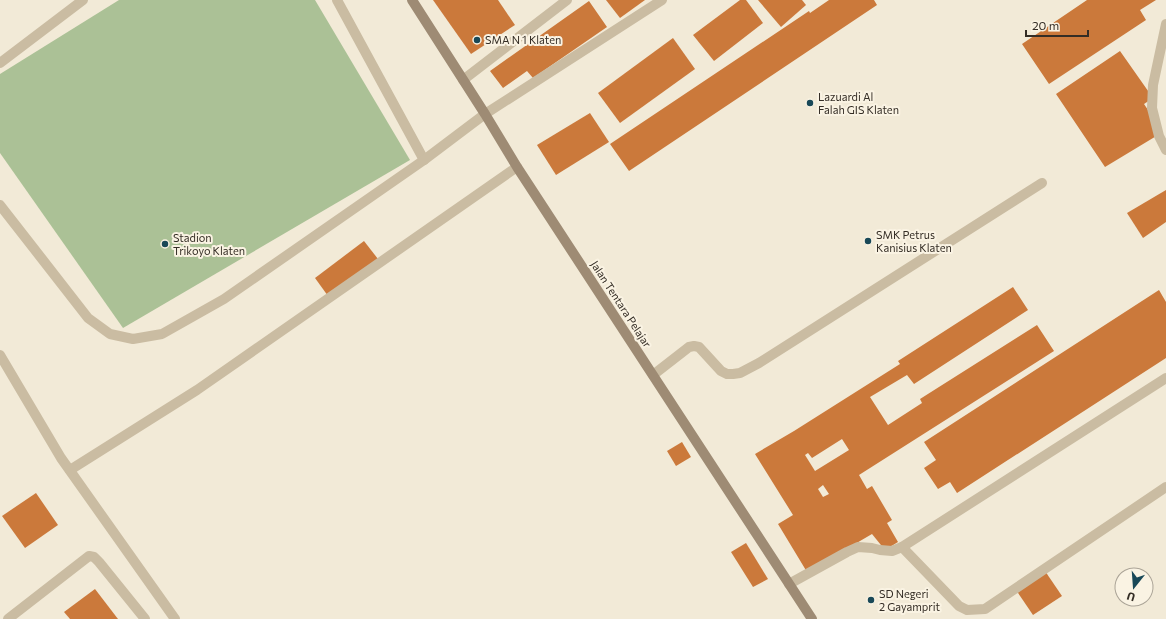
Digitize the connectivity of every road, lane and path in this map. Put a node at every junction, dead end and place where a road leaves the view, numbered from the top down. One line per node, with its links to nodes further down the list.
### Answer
1 (83, 0): 7 (street)
2 (336, 0): 11 (street)
3 (412, 0): 8 (main road, Jalan Tentara Pelajar)
4 (567, 0): 8 (street)
5 (662, 0): 9 (street)
6 (1166, 24): 10 (street)
7 (0, 63)
8 (463, 80): 9 (main road, Jalan Tentara Pelajar)
9 (485, 114): 11 (street); 12 (main road, Jalan Tentara Pelajar)
10 (1166, 150)
11 (424, 160): 14 (street)
12 (517, 166): 16 (main road, Jalan Tentara Pelajar); 18 (street)
13 (1042, 183): 16 (street)
14 (0, 205)
15 (0, 355): 18 (street)
16 (653, 375): 21 (main road, Jalan Tentara Pelajar)
17 (1166, 378): 20 (street)
18 (70, 470): 24 (street)
19 (1166, 487): 20 (street)
20 (902, 547): 21 (street)
21 (789, 584): 25 (main road, Jalan Tentara Pelajar)
22 (8, 619): 23 (street)
23 (145, 619)
24 (175, 619)
25 (812, 619)

